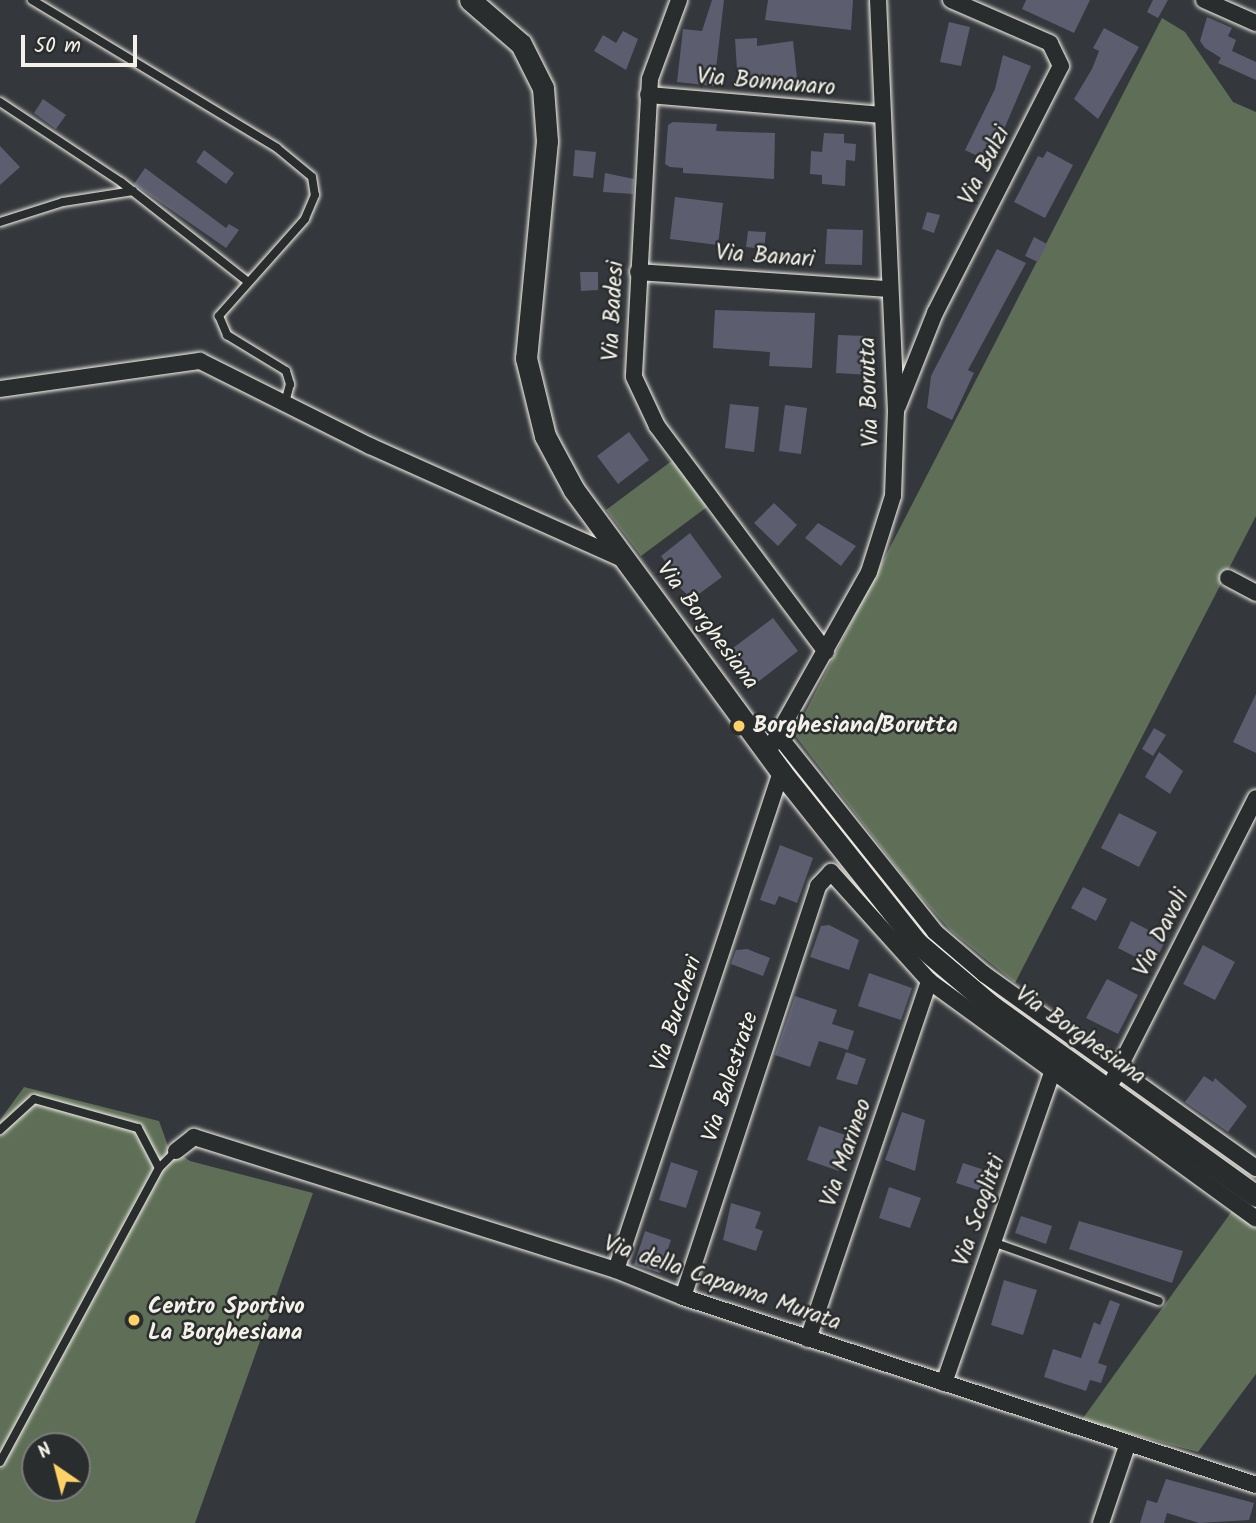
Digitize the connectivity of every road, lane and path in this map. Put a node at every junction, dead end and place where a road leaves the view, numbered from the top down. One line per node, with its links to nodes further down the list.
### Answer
1 (32, 0): 14 (lane)
2 (470, 0): 19 (street, Via Borghesiana)
3 (679, 0): 8 (street, Via Badesi)
4 (878, 0): 10 (street, Via Borutta)
5 (951, 0): 18 (street, Via Bulzi)
6 (1204, 0): 7 (street)
7 (1256, 23)
8 (649, 95): 10 (street, Via Bonnanaro); 13 (street, Via Badesi)
9 (0, 102): 11 (lane)
10 (880, 115): 15 (street, Via Borutta)
11 (133, 191): 12 (lane); 14 (lane)
12 (0, 222)
13 (638, 272): 15 (street, Via Banari); 22 (street, Via Badesi)
14 (247, 281): 17 (lane)
15 (888, 289): 18 (street, Via Borutta)
16 (0, 389): 17 (street)
17 (285, 403): 19 (street)
18 (896, 412): 22 (street, Via Borutta)
19 (625, 559): 23 (street, Via Borghesiana)
20 (1228, 578): 21 (street)
21 (1256, 593)
22 (825, 652): 23 (street, Via Borutta)
23 (773, 744): 24 (street, Via Borghesiana); 28 (street, Via Borghesiana)
24 (781, 772): 28 (street, Via Borghesiana); 38 (street, Via Buccheri)
25 (1256, 798): 30 (street, Via Davoli)
26 (827, 873): 27 (street, Via Borghesiana); 39 (street, Via Balestrate)
27 (929, 981): 29 (street, Via Borghesiana); 41 (street, Via Marineo)
28 (978, 982): 29 (street, Via Borghesiana); 30 (street, Via Borghesiana)
29 (1056, 1063): 30 (street, Via Borghesiana); 36 (street, Via Borghesiana); 37 (street, Via Scoglitti)
30 (1113, 1080): 33 (street, Via Borghesiana); 35 (street, Via Borghesiana)
31 (0, 1130): 34 (lane)
32 (176, 1151): 34 (lane); 38 (street, Via della Capanna Murata)
33 (1254, 1162): 35 (street)
34 (159, 1168): 44 (lane)
35 (1248, 1190)
36 (1256, 1219)
37 (993, 1242): 40 (lane); 42 (street, Via Scoglitti)
38 (616, 1270): 39 (street, Via della Capanna Murata)
39 (683, 1297): 41 (street, Via della Capanna Murata)
40 (1159, 1301)
41 (808, 1339): 42 (street, Via della Capanna Murata)
42 (944, 1383): 43 (street, Via della Capanna Murata)
43 (1128, 1443): 45 (street, Via della Capanna Murata); 46 (street)
44 (0, 1462)
45 (1256, 1485)
46 (1101, 1523)

